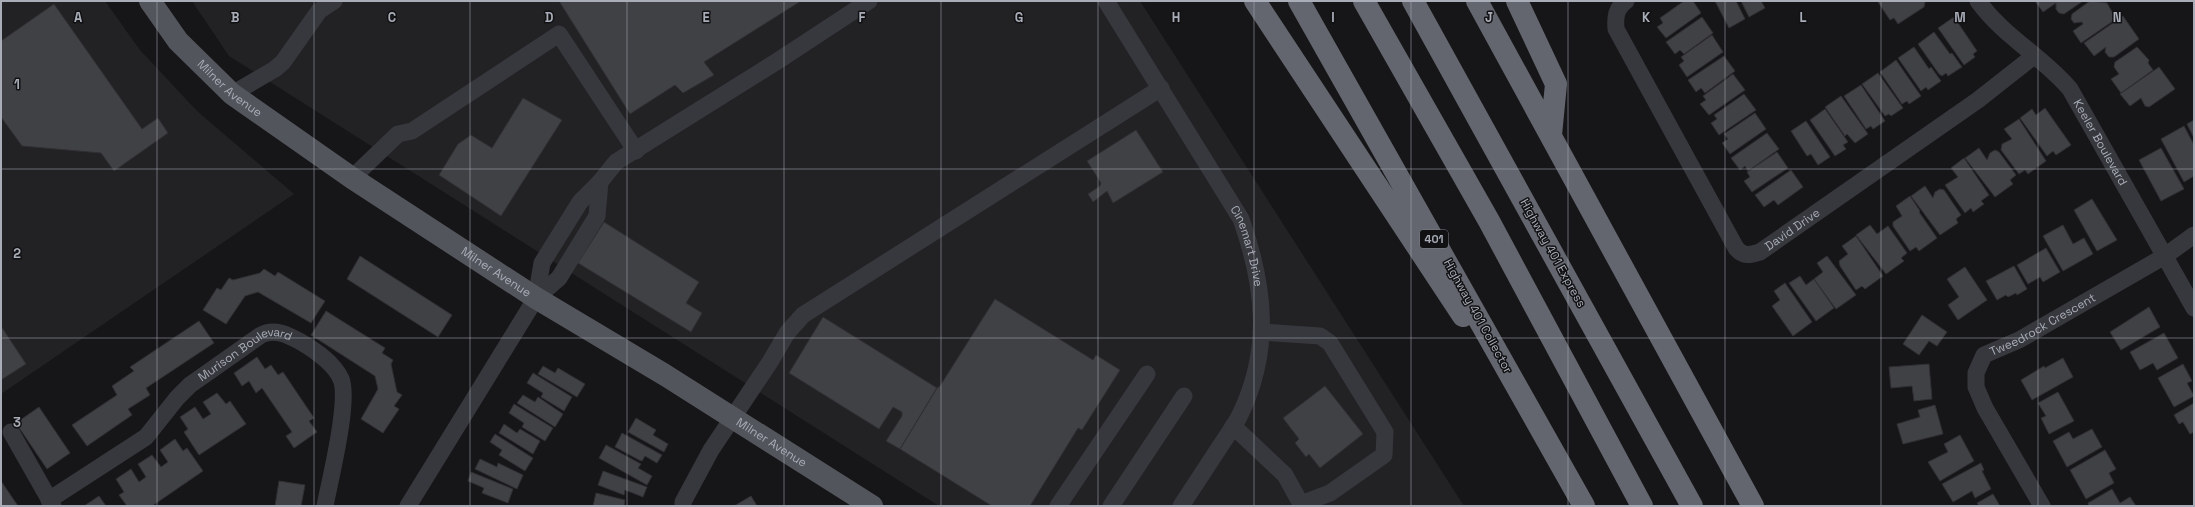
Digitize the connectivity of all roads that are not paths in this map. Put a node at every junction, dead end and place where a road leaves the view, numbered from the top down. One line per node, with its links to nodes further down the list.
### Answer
1 (150, 1): 15 (main road, Milner Avenue)
2 (334, 1): 15 (street)
3 (869, 1): 17 (street)
4 (1106, 1): 14 (street, Cinemart Drive)
5 (1255, 1): 29 (highway)
6 (1299, 1): 29 (highway, Highway 401 Collector / 401)
7 (1364, 1): 39 (highway)
8 (1413, 1): 40 (highway, Highway 401 Express)
9 (1477, 1): 16 (highway)
10 (1517, 1): 16 (highway)
11 (1626, 1): 13 (street, David Drive)
12 (1978, 1): 13 (street, Keeler Boulevard)
13 (2034, 56): 20 (street, Keeler Boulevard)
14 (1160, 88): 23 (street, Cinemart Drive); 26 (street)
15 (232, 94): 18 (main road, Milner Avenue)
16 (1551, 135): 41 (highway)
17 (636, 151): 18 (street); 21 (street)
18 (352, 178): 21 (main road, Milner Avenue)
19 (2194, 235): 20 (street, Tweedrock Crescent)
20 (2165, 256): 22 (street, Keeler Boulevard); 42 (street, Tweedrock Crescent)
21 (536, 298): 26 (main road, Milner Avenue); 32 (street)
22 (2194, 308)
23 (1261, 332): 27 (street, Cinemart Drive); 27 (street)
24 (1147, 374): 35 (street)
25 (1184, 396): 36 (street)
26 (733, 419): 33 (street); 34 (main road, Milner Avenue)
27 (1233, 426): 37 (street, Cinemart Drive)
28 (10, 432): 30 (street, Murison Boulevard)
29 (1569, 477): 38 (highway, Highway 401 Collector / 401)
30 (51, 503): 31 (street, Murison Boulevard)
31 (325, 506)
32 (408, 506)
33 (683, 506)
34 (872, 506)
35 (1058, 506)
36 (1111, 506)
37 (1181, 506)
38 (1584, 506)
39 (1642, 506)
40 (1692, 506)
41 (1753, 506)
42 (2042, 506)

